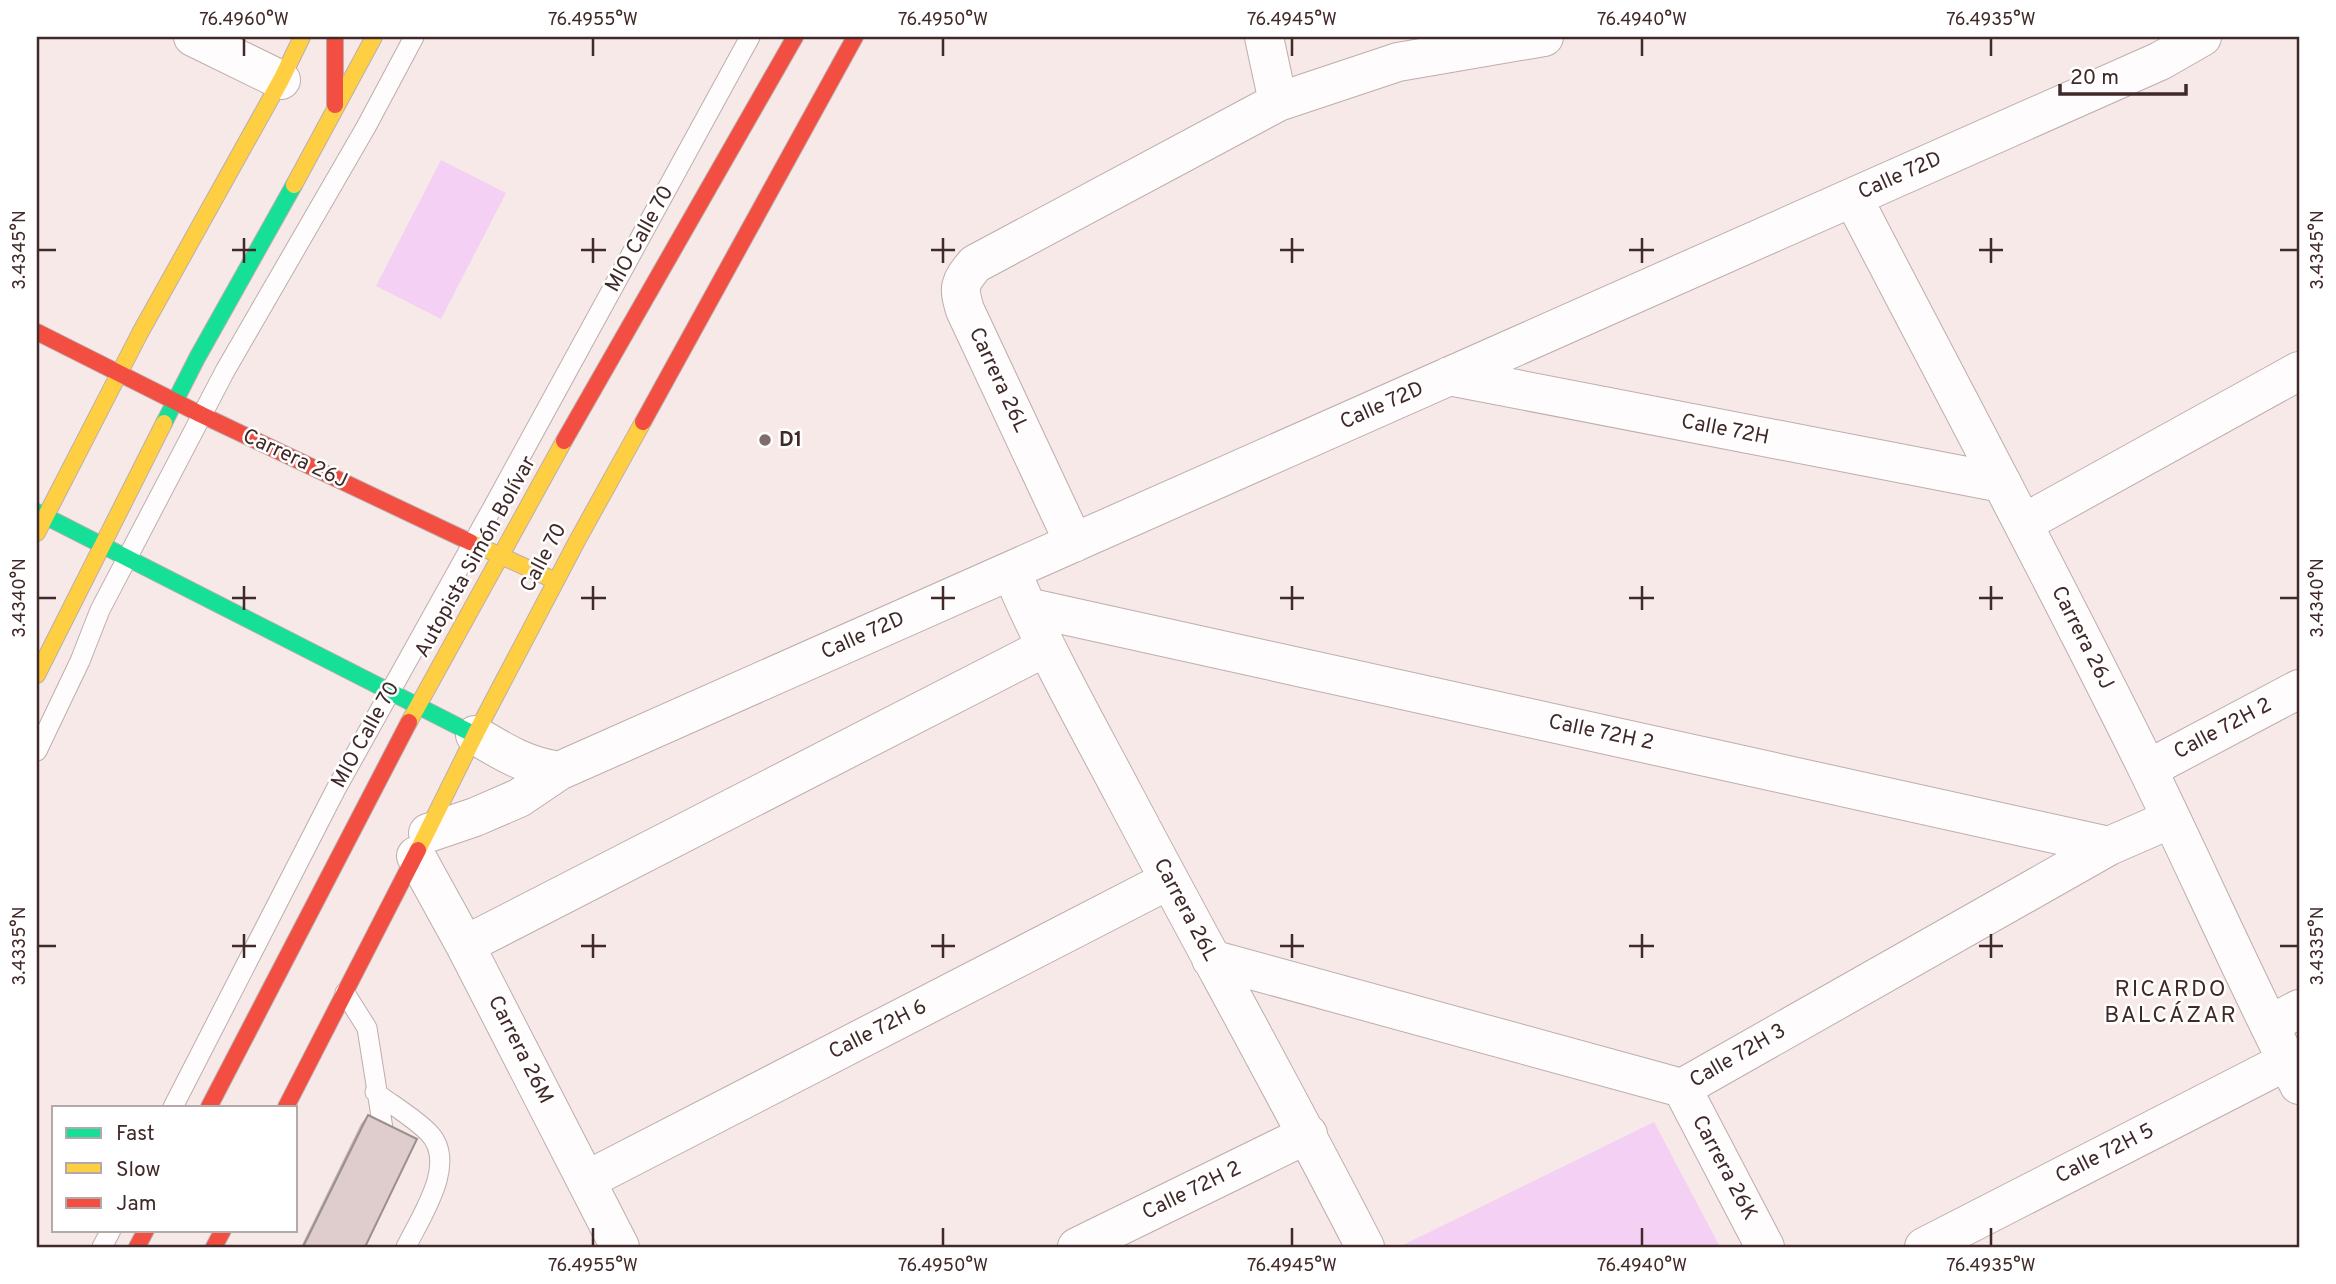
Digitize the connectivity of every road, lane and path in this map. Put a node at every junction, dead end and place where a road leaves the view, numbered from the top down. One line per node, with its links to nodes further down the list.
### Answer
1 (192, 37): 12 (street)
2 (302, 37): 12 (main road)
3 (335, 37): 14 (main road)
4 (374, 37): 14 (main road)
5 (414, 37): 21 (lane)
6 (750, 37): 27 (lane, MIO Calle 70)
7 (795, 37): 29 (main road, Autopista Simón Bolívar)
8 (855, 37): 32 (main road, Calle 70)
9 (1264, 37): 13 (street)
10 (1544, 37): 13 (street)
11 (2202, 37): 15 (street, Calle 72D)
12 (281, 80): 18 (main road)
13 (1278, 102): 26 (street, Carrera 26L)
14 (335, 112): 20 (main road)
15 (1853, 198): 19 (street, Calle 72D); 22 (street, Carrera 26J)
16 (37, 332): 18 (main road, Carrera 26J)
17 (2299, 371): 24 (street)
18 (118, 374): 20 (main road, Carrera 26J); 23 (main road)
19 (1449, 376): 22 (street, Calle 72H); 26 (street, Calle 72D)
20 (175, 401): 21 (main road, Carrera 26J); 28 (main road)
21 (202, 415): 27 (main road, Carrera 26J); 30 (lane)
22 (2002, 483): 24 (street, Carrera 26J)
23 (41, 514): 25 (main road); 28 (main road)
24 (2024, 523): 41 (street, Carrera 26J)
25 (37, 533)
26 (1074, 542): 31 (street, Calle 72D)
27 (473, 543): 29 (main road, Carrera 26J); 37 (lane, MIO Calle 70)
28 (102, 545): 30 (main road); 35 (main road)
29 (500, 556): 32 (main road, Carrera 26J); 38 (main road, Autopista Simón Bolívar)
30 (127, 558): 37 (main road); 40 (lane)
31 (1011, 571): 33 (street, Carrera 26L); 42 (street, Calle 72D)
32 (556, 581): 39 (main road, Calle 70)
33 (1027, 607): 34 (street, Carrera 26L); 45 (street, Calle 72H 2)
34 (1045, 647): 46 (street, Carrera 26L); 47 (street)
35 (37, 675)
36 (2299, 689): 41 (street, Calle 72H 2)
37 (391, 691): 38 (main road); 54 (lane, MIO Calle 70)
38 (418, 705): 39 (main road); 55 (main road, Autopista Simón Bolívar)
39 (475, 734): 42 (street); 44 (main road, Calle 70)
40 (37, 751)
41 (2148, 769): 43 (street, Carrera 26J)
42 (559, 771): 44 (street, Calle 72D)
43 (2171, 819): 45 (street); 50 (street, Carrera 26J)
44 (422, 844): 47 (street, Carrera 26M); 49 (main road, Calle 70)
45 (2109, 846): 52 (street, Calle 72H 3)
46 (1168, 880): 48 (street, Carrera 26L); 59 (street, Calle 72H 6)
47 (466, 945): 59 (street, Carrera 26M)
48 (1211, 959): 52 (street, Calle 72H 3); 57 (street, Carrera 26L)
49 (345, 993): 53 (lane); 56 (main road, Calle 70)
50 (2284, 1017): 51 (street, Carrera 26J)
51 (2293, 1073): 65 (street, Calle 72H 5)
52 (1682, 1088): 64 (street, Carrera 26K)
53 (375, 1092): 58 (lane); 60 (lane)
54 (174, 1106)
55 (210, 1106)
56 (287, 1106)
57 (1308, 1134): 62 (street, Calle 72H 2); 63 (street, Carrera 26L)
58 (384, 1135)
59 (587, 1180): 61 (street, Carrera 26M)
60 (407, 1247)
61 (620, 1247)
62 (1077, 1247)
63 (1365, 1247)
64 (1765, 1247)
65 (1924, 1247)

